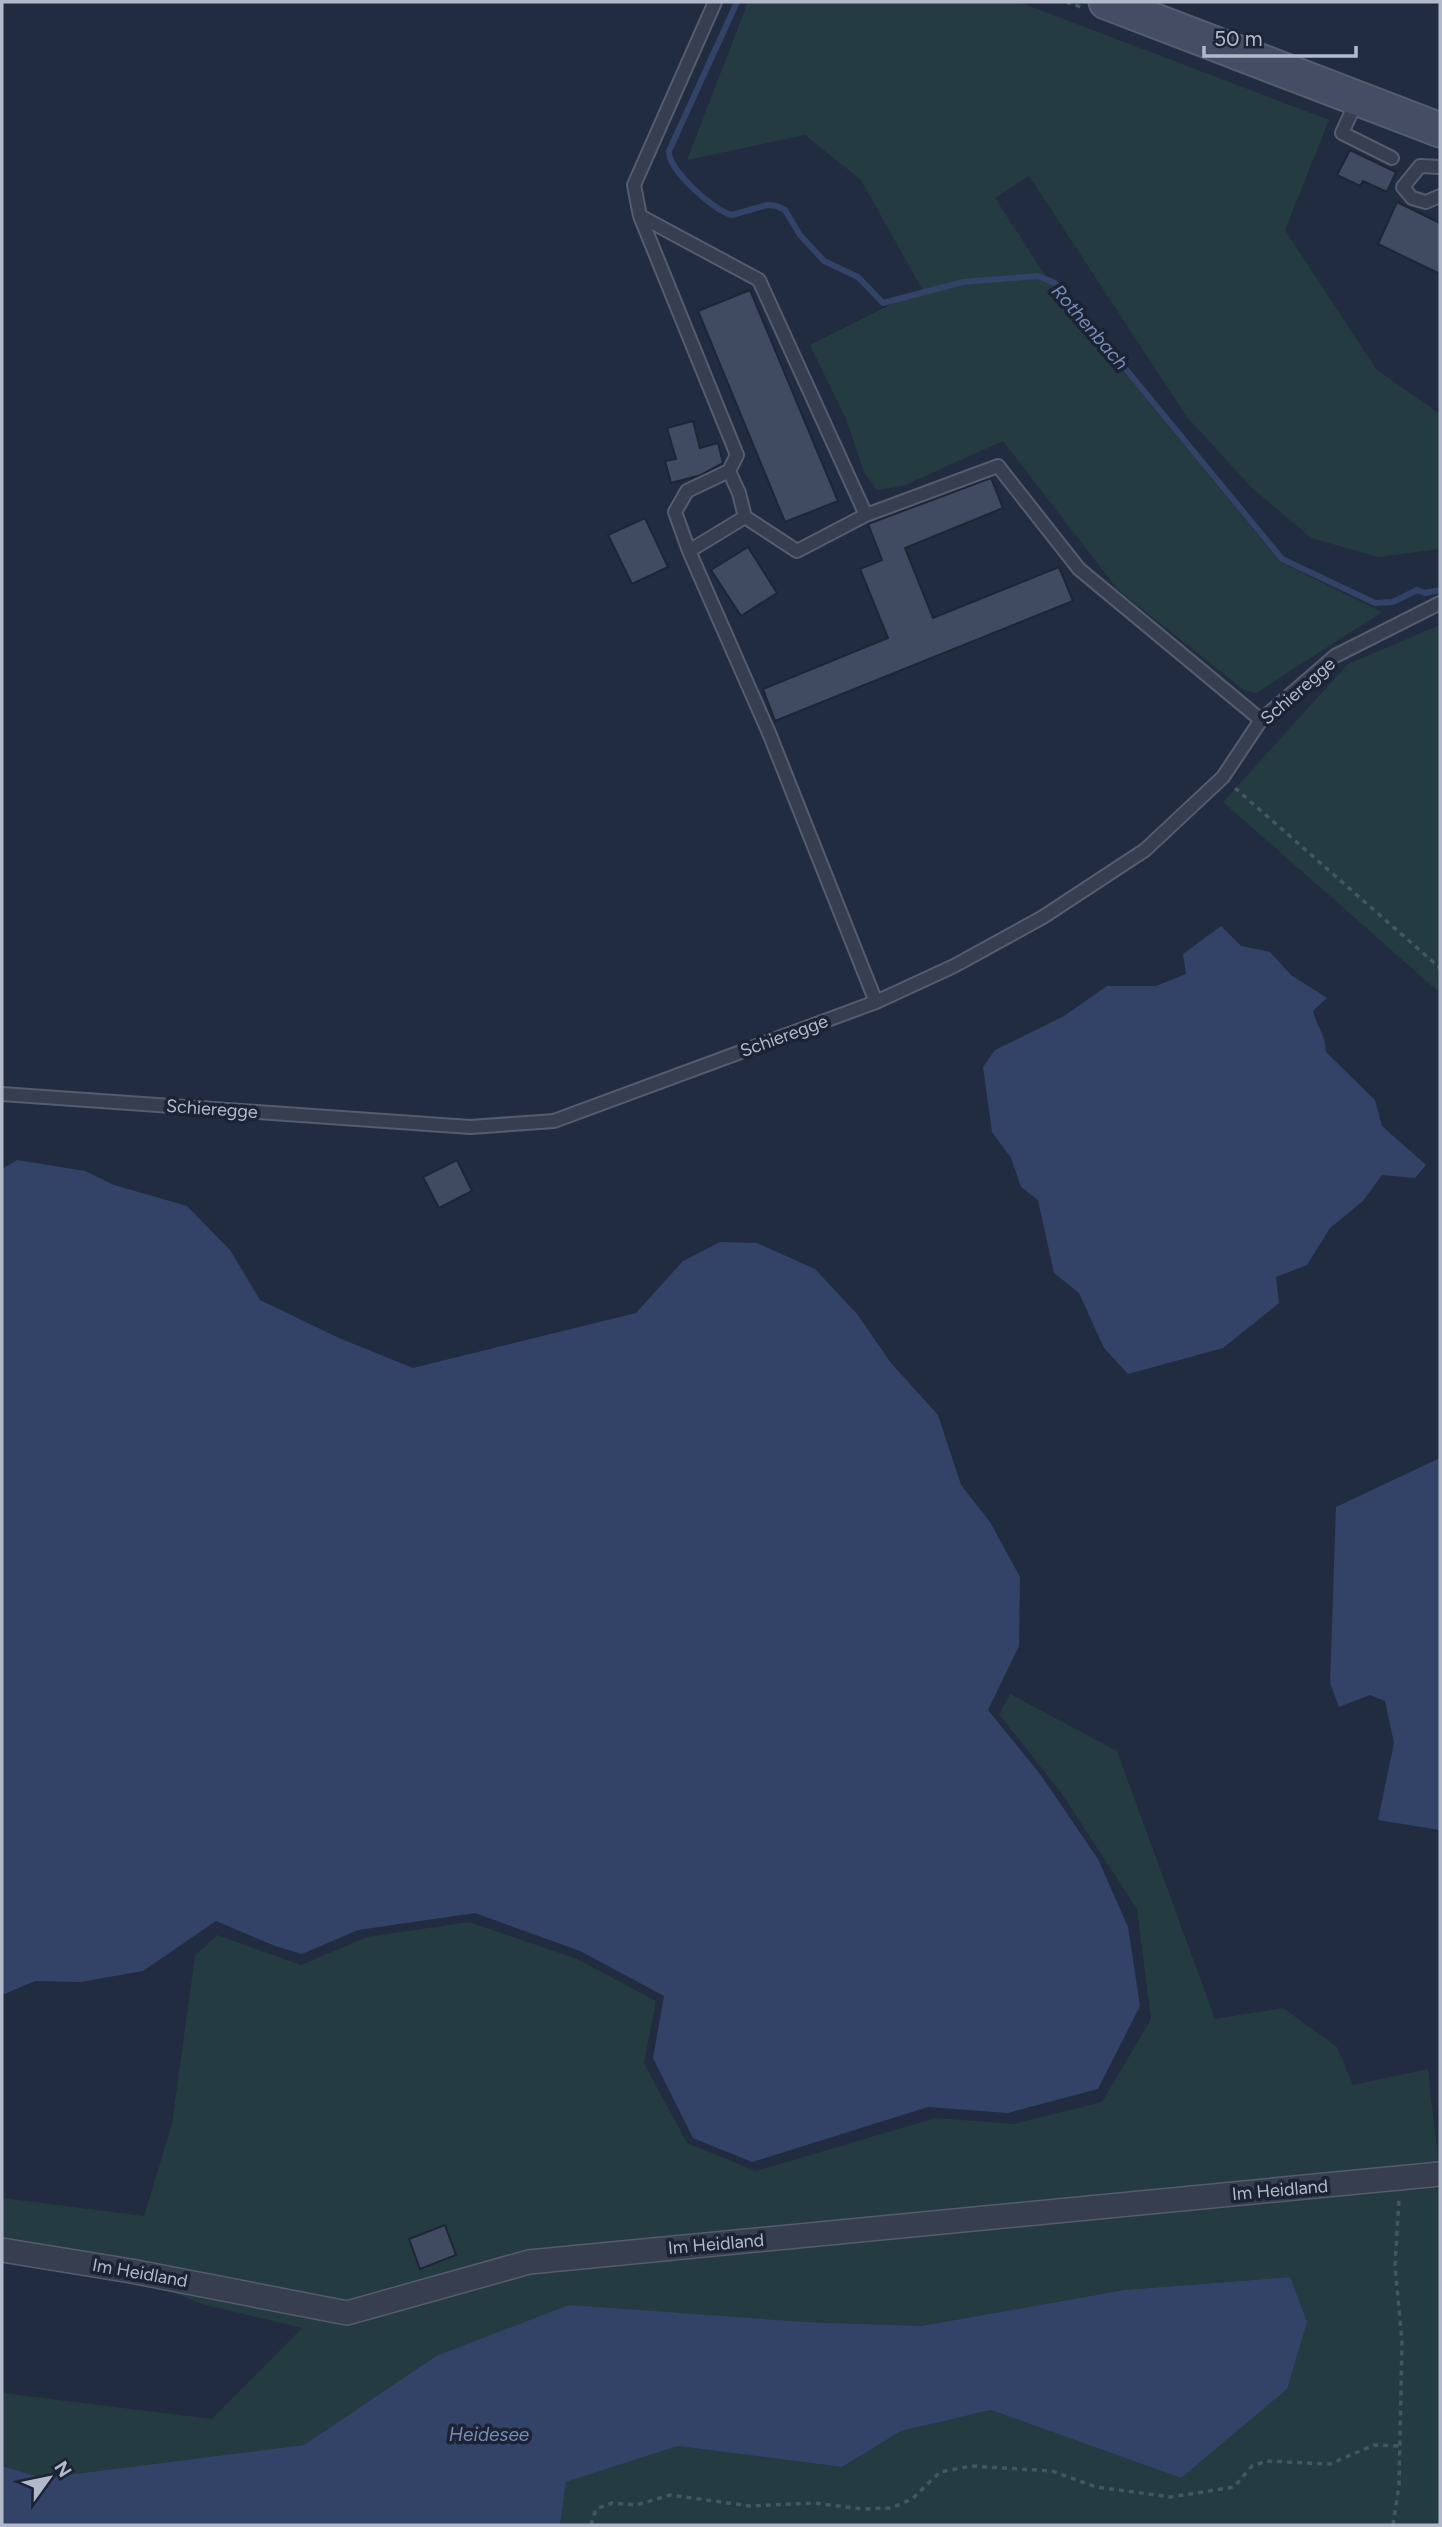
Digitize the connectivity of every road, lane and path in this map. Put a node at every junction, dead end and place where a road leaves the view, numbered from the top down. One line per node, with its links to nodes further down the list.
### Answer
1 (715, 2): 8 (lane)
2 (1106, 2): 3 (street)
3 (1358, 97): 4 (street); 5 (lane)
4 (1440, 130)
5 (1392, 158)
6 (1440, 167): 7 (lane)
7 (1440, 196)
8 (640, 216): 9 (lane); 10 (lane)
9 (729, 471): 11 (lane); 12 (lane)
10 (866, 515): 11 (lane); 14 (lane)
11 (745, 517): 12 (lane)
12 (688, 551): 17 (lane)
13 (1440, 603): 14 (lane, Schieregge)
14 (1261, 720): 15 (lane, Schieregge)
15 (1223, 777): 16 (path); 17 (lane, Schieregge)
16 (1440, 968)
17 (876, 1002): 18 (lane, Schieregge)
18 (2, 1094)
19 (1440, 2174): 20 (street, Im Heidland)
20 (1399, 2178): 21 (street, Im Heidland); 22 (path)
21 (2, 2250)
22 (1400, 2446): 23 (path); 24 (path)
23 (592, 2525)
24 (1393, 2525)

